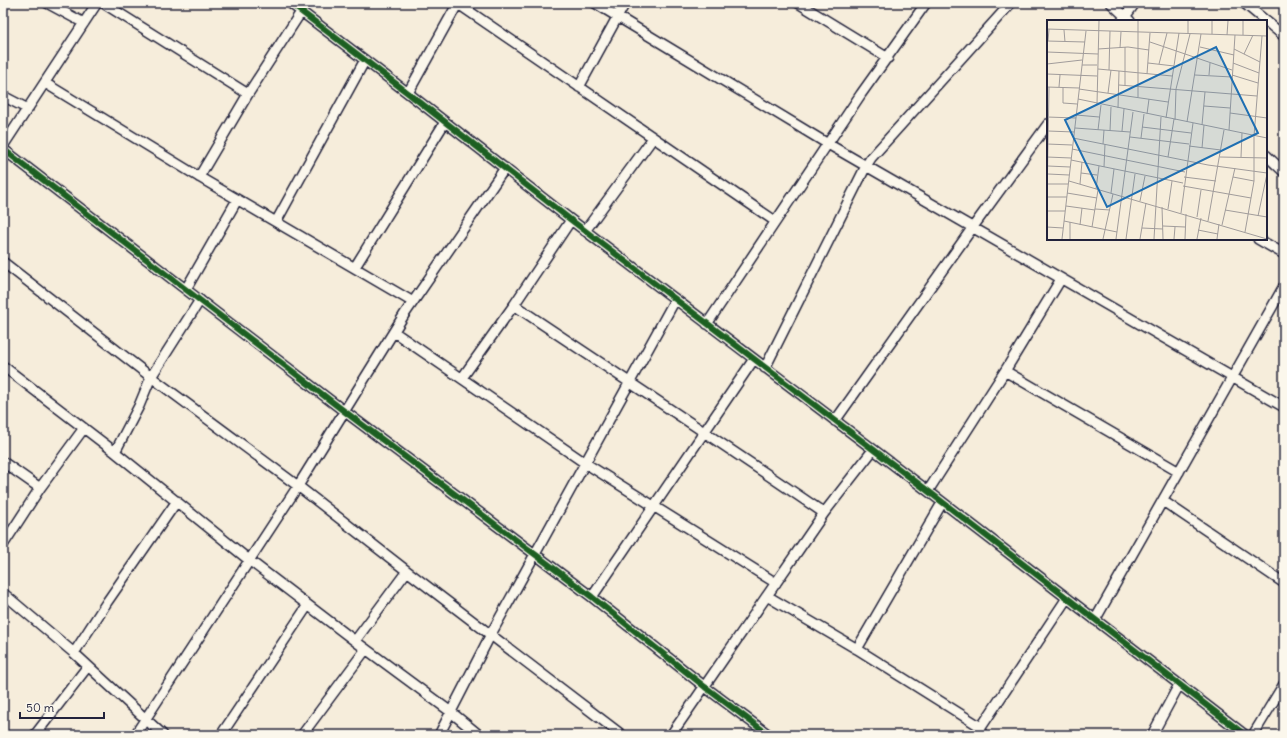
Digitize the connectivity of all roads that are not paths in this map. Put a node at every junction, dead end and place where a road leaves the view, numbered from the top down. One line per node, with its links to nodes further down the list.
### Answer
1 (47, 3): 19 (street)
2 (97, 3): 19 (street)
3 (103, 3): 26 (street)
4 (290, 3): 14 (street)
5 (457, 3): 24 (street); 25 (street)
6 (595, 3): 15 (street)
7 (625, 3): 15 (street)
8 (798, 3): 21 (street)
9 (926, 3): 21 (street)
10 (1011, 3): 36 (street)
11 (1111, 3): 16 (street)
12 (1135, 3): 16 (street)
13 (1244, 3): 17 (street)
14 (301, 12): 22 (street); 26 (street)
15 (618, 17): 24 (street); 32 (street)
16 (1126, 20)
17 (1265, 20)
18 (1267, 22): 20 (street)
19 (84, 23): 23 (street)
20 (1284, 36)
21 (888, 58): 32 (street)
22 (365, 60): 25 (street); 43 (street)
23 (45, 83): 28 (street); 39 (street)
24 (579, 87): 31 (street)
25 (408, 93): 29 (street)
26 (248, 94): 39 (street)
27 (3, 96): 28 (street)
28 (28, 109): 33 (street)
29 (445, 122): 37 (street); 49 (street)
30 (1047, 125): 44 (street)
31 (653, 138): 42 (street); 45 (street)
32 (828, 144): 36 (street); 42 (street)
33 (3, 146)
34 (3, 149): 52 (street)
35 (1267, 155): 38 (street)
36 (866, 166): 44 (street); 61 (street)
37 (505, 168): 41 (street); 55 (street)
38 (1284, 172)
39 (199, 177): 40 (street)
40 (237, 200): 43 (street); 52 (street)
41 (571, 220): 45 (street); 56 (street)
42 (775, 221): 57 (street)
43 (276, 222): 49 (street)
44 (973, 226): 50 (street); 69 (street)
45 (585, 231): 54 (street)
46 (1260, 240): 47 (street)
47 (1284, 254)
48 (3, 262): 64 (street)
49 (355, 267): 55 (street)
50 (1061, 280): 62 (street); 63 (street)
51 (1284, 286): 63 (street)
52 (186, 289): 53 (street)
53 (200, 300): 64 (street); 68 (street)
54 (675, 300): 57 (street); 66 (street)
55 (413, 302): 58 (street)
56 (514, 305): 65 (street); 66 (street)
57 (707, 324): 59 (street)
58 (394, 332): 65 (street); 68 (street)
59 (754, 360): 61 (street); 71 (street)
60 (3, 366): 70 (street)
61 (765, 368): 69 (street)
62 (1006, 371): 76 (street); 79 (street)
63 (1232, 377): 67 (street); 76 (street)
64 (151, 378): 73 (street); 77 (street)
65 (462, 378): 75 (street)
66 (630, 383): 71 (street); 75 (street)
67 (1284, 407)
68 (344, 411): 77 (street); 86 (street)
69 (835, 421): 72 (street)
70 (84, 428): 73 (street); 78 (street)
71 (706, 432): 83 (street); 84 (street)
72 (873, 450): 79 (street); 84 (street)
73 (115, 452): 80 (street)
74 (3, 462): 78 (street)
75 (585, 463): 83 (street); 86 (street)
76 (1179, 472): 81 (street)
77 (298, 486): 87 (street); 88 (street)
78 (40, 488): 85 (street)
79 (928, 491): 82 (street)
80 (177, 501): 87 (street); 101 (street)
81 (1163, 501): 90 (street); 96 (street)
82 (942, 503): 94 (street); 100 (street)
83 (654, 506): 89 (street); 93 (street)
84 (824, 513): 89 (street)
85 (3, 545)
86 (535, 554): 93 (street); 97 (street)
87 (249, 560): 95 (street); 107 (street)
88 (407, 571): 97 (street); 98 (street)
89 (776, 583): 92 (street)
90 (1284, 583)
91 (3, 593): 101 (street)
92 (767, 596): 100 (street); 105 (street)
93 (592, 597): 105 (street)
94 (1067, 598): 96 (street); 108 (street)
95 (308, 605): 98 (street); 112 (street)
96 (1095, 620): 104 (street)
97 (491, 634): 106 (street); 116 (street)
98 (355, 641): 99 (street)
99 (366, 649): 106 (street); 113 (street)
100 (857, 649): 108 (street)
101 (74, 653): 102 (street)
102 (88, 666): 107 (street); 109 (street)
103 (1284, 684): 121 (street)
104 (1179, 685): 119 (street); 120 (street)
105 (705, 687): 117 (street); 118 (street)
106 (451, 712): 114 (street); 115 (street)
107 (146, 719): 110 (street); 111 (street)
108 (978, 731)
109 (35, 735)
110 (135, 735)
111 (163, 735)
112 (221, 735)
113 (302, 735)
114 (439, 735)
115 (479, 735)
116 (622, 735)
117 (671, 735)
118 (769, 735)
119 (1152, 735)
120 (1245, 735)
121 (1253, 735)

